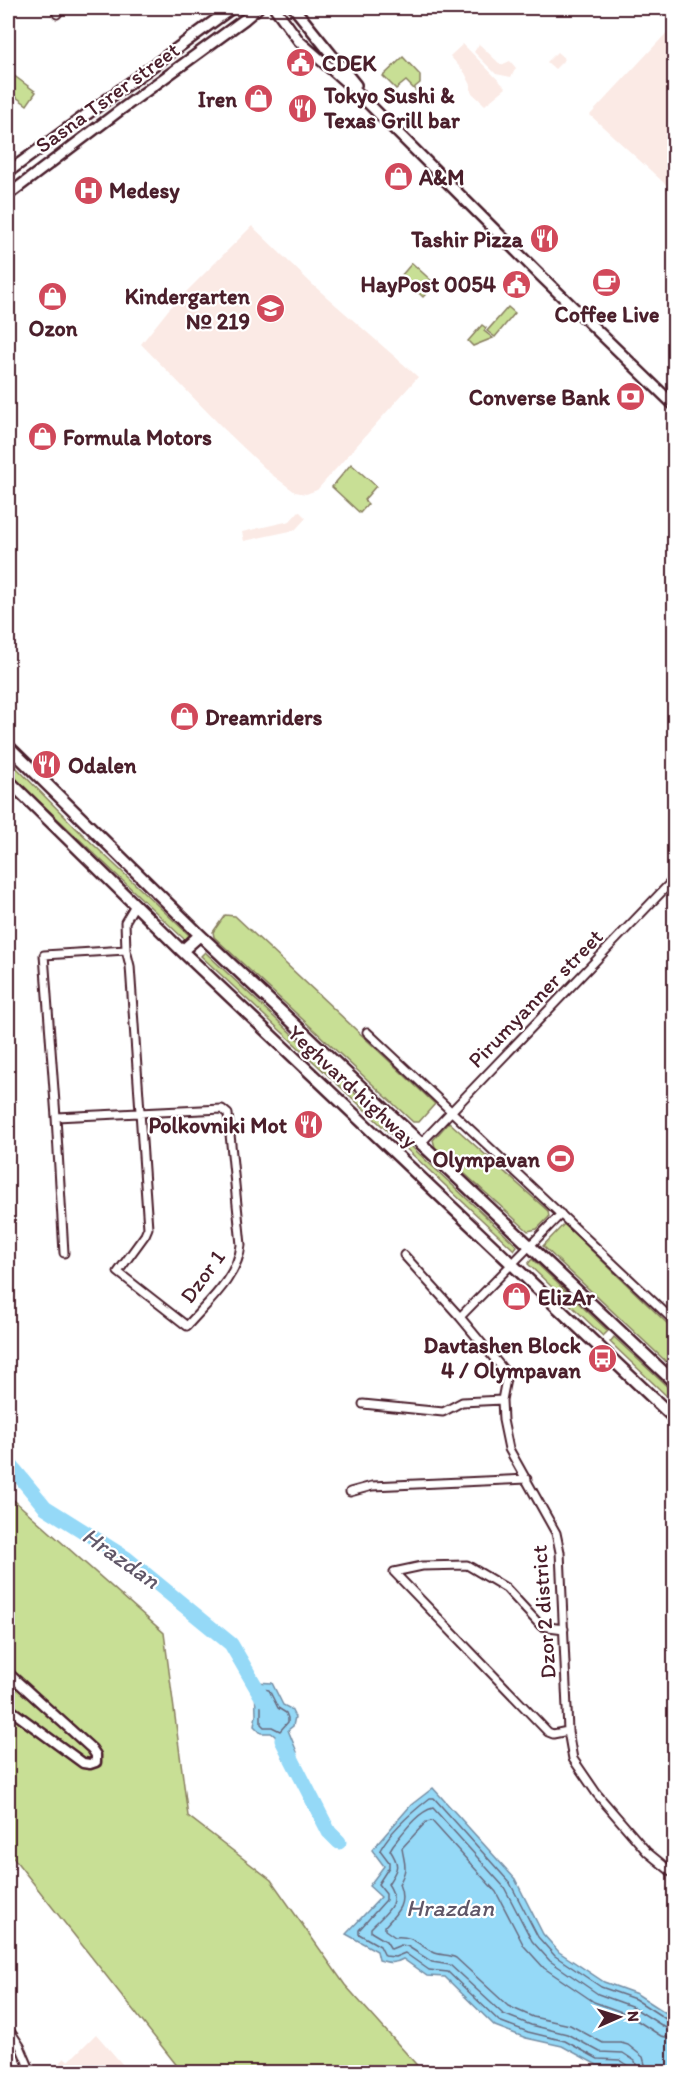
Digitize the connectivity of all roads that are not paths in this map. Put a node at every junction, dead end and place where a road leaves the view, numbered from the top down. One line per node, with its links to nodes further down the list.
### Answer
1 (232, 8): 5 (main road, Sasna Tsrer street)
2 (258, 8): 6 (main road, Sasna Tsrer street)
3 (275, 8): 8 (main road)
4 (294, 8): 7 (main road)
5 (8, 171)
6 (8, 195)
7 (675, 398)
8 (675, 405)
9 (8, 747): 13 (main road, Yeghvard highway)
10 (8, 780): 12 (main road, Yeghvard highway)
11 (675, 879): 17 (street, Pirumyanner street)
12 (135, 905): 14 (street, Dzor 1); 15 (main road, Yeghvard highway)
13 (200, 935): 15 (main road); 20 (main road, Yeghvard highway)
14 (126, 950): 18 (street, Dzor 1); 19 (street)
15 (182, 951): 25 (main road, Yeghvard highway)
16 (367, 1032): 17 (street)
17 (451, 1110): 20 (street, Pirumyanner street); 21 (street)
18 (140, 1113): 18 (street, Dzor 1); 19 (street, Dzor 1)
19 (56, 1117): 23 (street)
20 (422, 1142): 22 (main road, Yeghvard highway)
21 (561, 1214): 22 (street); 27 (street)
22 (531, 1245): 25 (street); 28 (main road, Yeghvard highway)
23 (64, 1252)
24 (404, 1255): 26 (street)
25 (512, 1264): 26 (street); 31 (main road, Yeghvard highway)
26 (460, 1317): 29 (street, Dzor 2 district)
27 (675, 1321)
28 (675, 1382)
29 (502, 1400): 30 (street); 32 (street, Dzor 2 district)
30 (363, 1404)
31 (675, 1418)
32 (527, 1479): 33 (street); 34 (street, Dzor 2 district)
33 (350, 1492)
34 (564, 1629): 37 (street, Dzor 2 district); 37 (street, Dzor 2 district)
35 (8, 1673): 36 (street)
36 (8, 1708)
37 (568, 1731): 38 (street)
38 (675, 1874)
39 (8, 2028): 40 (street)
40 (31, 2073)

